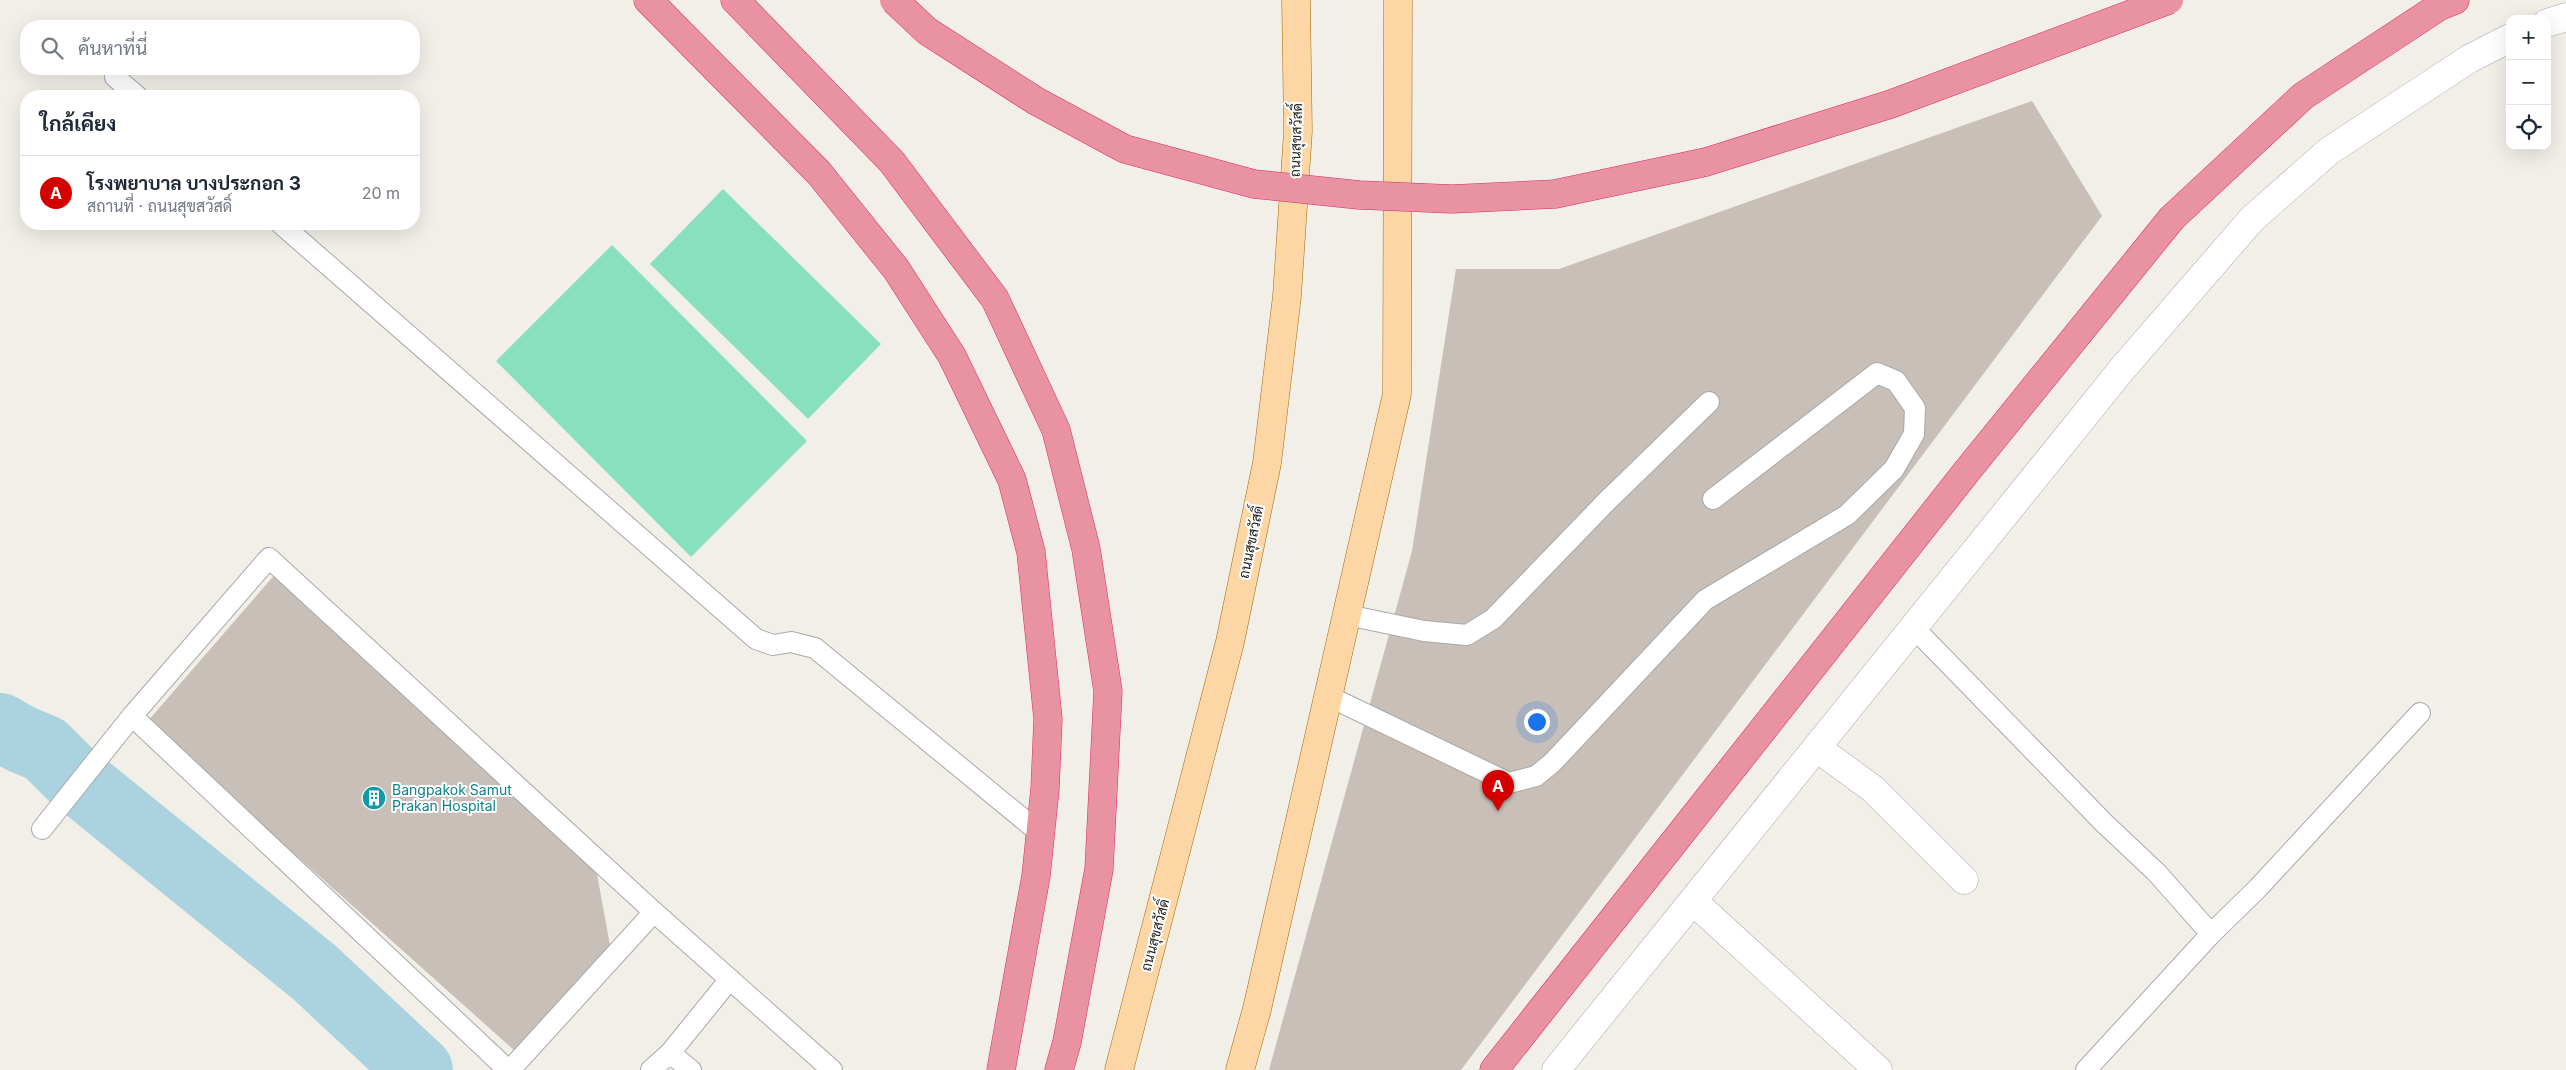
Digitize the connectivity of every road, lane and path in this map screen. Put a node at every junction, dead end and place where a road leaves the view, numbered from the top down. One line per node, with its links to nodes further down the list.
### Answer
1 (648, 0): 23 (highway)
2 (735, 0): 35 (highway)
3 (894, 0): 5 (highway, bridge)
4 (1296, 0): 36 (main road, ถนนสุขสวัสดิ์)
5 (2169, 0)
6 (2455, 0): 38 (highway)
7 (1402, 4): 16 (main road)
8 (2566, 17): 9 (street)
9 (2551, 22)
10 (2506, 40): 17 (street)
11 (115, 77): 12 (lane)
12 (130, 90)
13 (288, 230): 23 (lane)
14 (1709, 402): 16 (lane)
15 (1713, 499): 18 (lane)
16 (1347, 615): 18 (main road)
17 (1914, 628): 21 (street); 27 (lane)
18 (1328, 696): 37 (main road)
19 (2420, 713): 27 (lane)
20 (132, 716): 22 (lane); 26 (lane); 30 (lane)
21 (1817, 748): 24 (street); 25 (street)
22 (42, 829)
23 (1040, 833): 34 (highway)
24 (1964, 880)
25 (1693, 901): 39 (street); 40 (street)
26 (654, 912): 28 (lane); 30 (lane)
27 (2211, 934): 41 (lane)
28 (730, 979): 29 (lane); 33 (lane)
29 (670, 1054): 31 (lane); 32 (lane)
30 (509, 1070)
31 (651, 1070)
32 (691, 1070)
33 (832, 1070)
34 (1001, 1070)
35 (1059, 1070)
36 (1119, 1070)
37 (1240, 1070)
38 (1494, 1070)
39 (1556, 1070)
40 (1878, 1070)
41 (2086, 1070)

